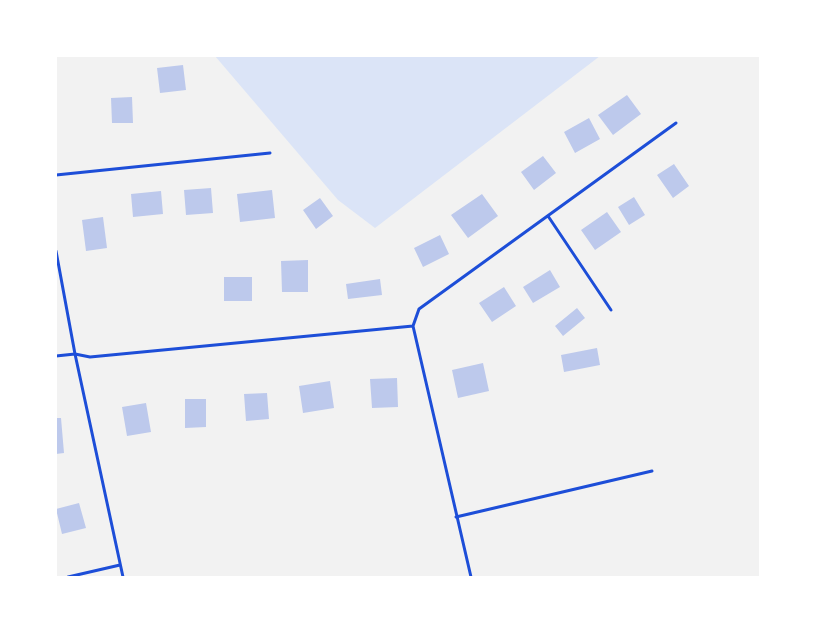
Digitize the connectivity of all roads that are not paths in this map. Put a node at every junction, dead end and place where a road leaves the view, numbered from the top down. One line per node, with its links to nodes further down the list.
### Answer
1 (676, 123): 4 (lane)
2 (270, 153): 3 (lane)
3 (56, 175)
4 (548, 216): 6 (lane); 7 (lane)
5 (56, 251): 8 (lane)
6 (611, 310)
7 (413, 326): 8 (lane); 11 (lane)
8 (74, 354): 9 (lane); 12 (lane)
9 (56, 356)
10 (652, 471): 11 (lane)
11 (456, 517): 15 (lane)
12 (120, 565): 13 (lane); 14 (lane)
13 (68, 577)
14 (123, 577)
15 (471, 577)

